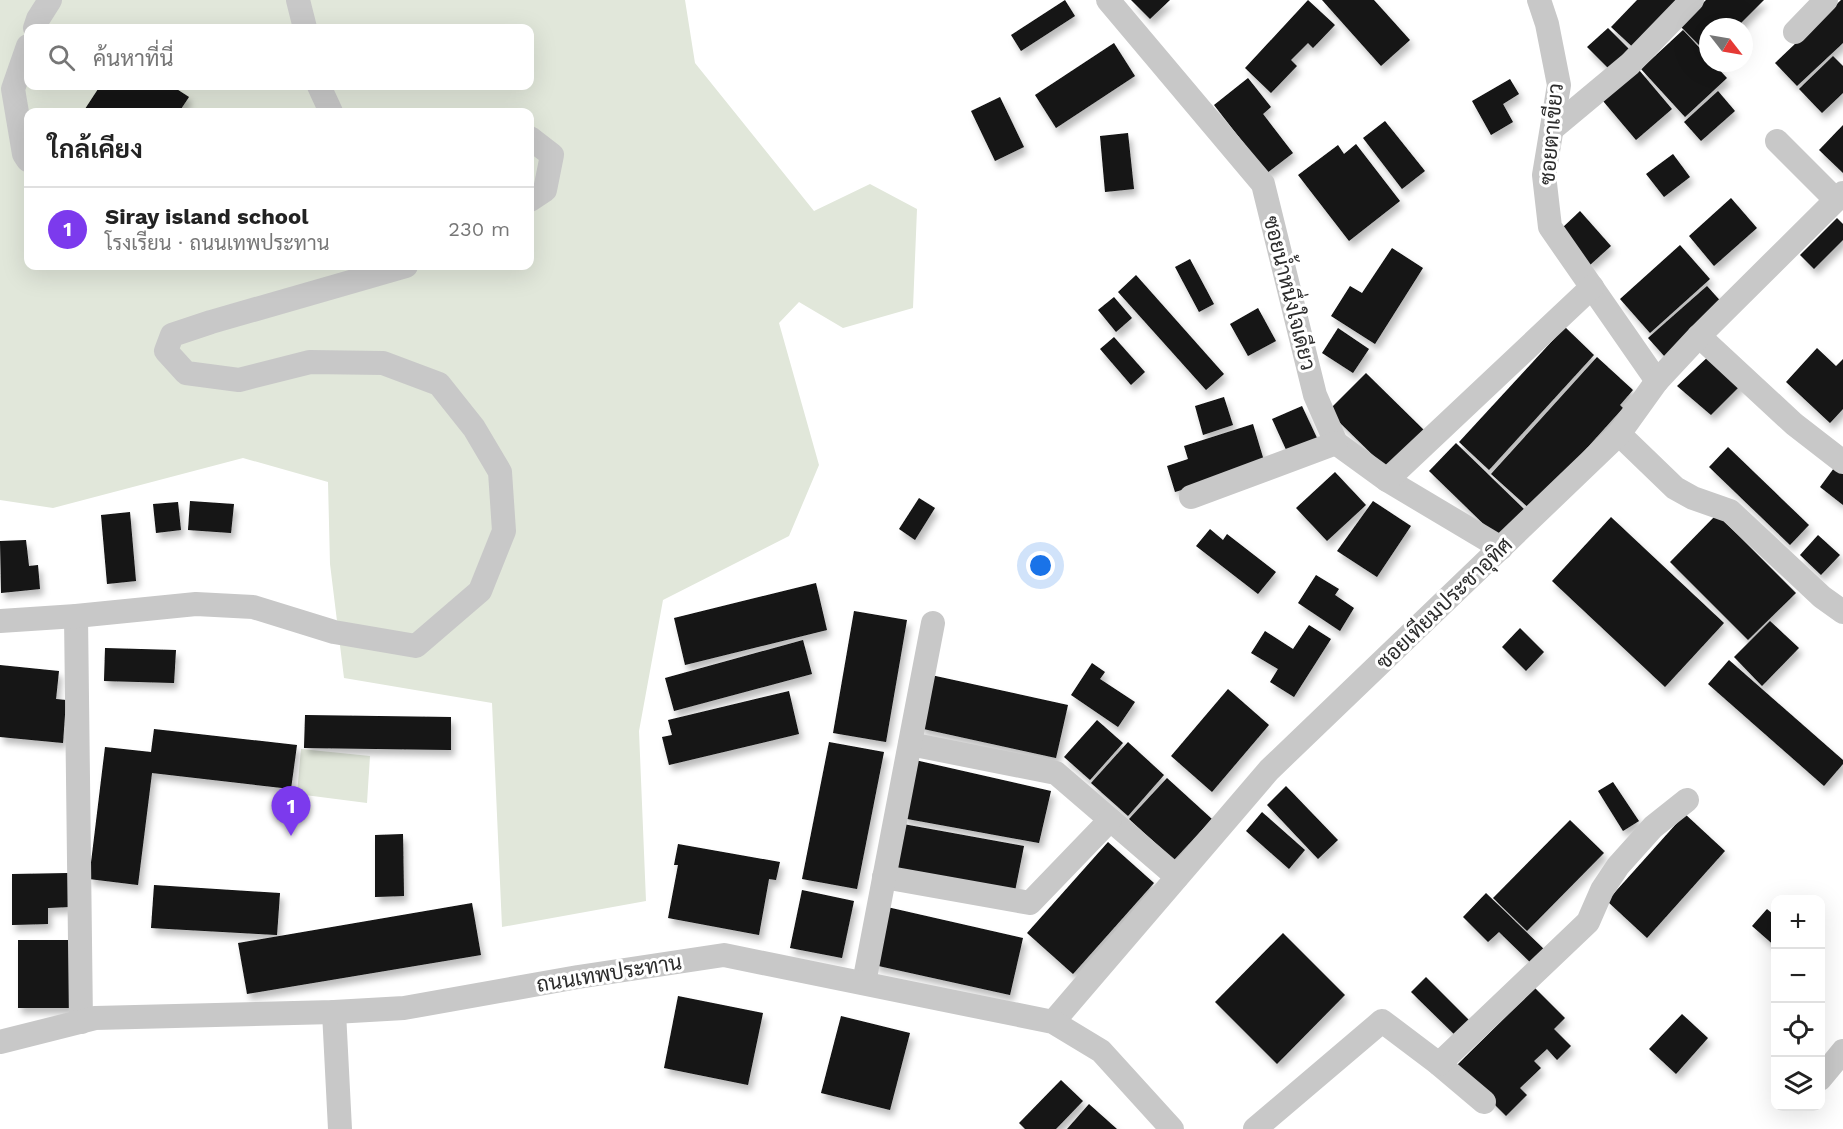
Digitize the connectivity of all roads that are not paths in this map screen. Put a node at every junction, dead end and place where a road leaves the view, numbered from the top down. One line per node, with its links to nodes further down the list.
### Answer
1 (50, 0): 7 (street)
2 (298, 0): 8 (street)
3 (1108, 0): 24 (street, ซอยน้ำหนึ่งใจเดียว)
4 (1539, 0): 13 (street, ซอยตาเขียว)
5 (1692, 0): 13 (street)
6 (1826, 0): 9 (street)
7 (36, 24)
8 (304, 24)
9 (1795, 32)
10 (24, 57): 16 (street)
11 (322, 90): 12 (street)
12 (329, 108)
13 (1552, 129): 20 (street, ซอยตาเขียว)
14 (534, 141): 18 (street)
15 (1777, 141): 17 (street)
16 (24, 154)
17 (1840, 197): 21 (street, ซอยเทียมประชาอุทิศ)
18 (534, 198)
19 (392, 270): 30 (street)
20 (1592, 287): 22 (street, ซอยตาเขียว); 26 (street)
21 (1699, 336): 22 (street, ซอยเทียมประชาอุทิศ); 25 (street)
22 (1656, 381): 23 (street, ซอยเทียมประชาอุทิศ)
23 (1619, 434): 28 (street, ซอยเทียมประชาอุทิศ); 29 (street)
24 (1336, 443): 26 (street); 27 (street)
25 (1843, 462)
26 (1387, 480): 28 (street)
27 (1191, 497)
28 (1501, 548): 37 (street, ซอยเทียมประชาอุทิศ)
29 (1843, 612)
30 (76, 616): 31 (street); 40 (street)
31 (0, 621)
32 (933, 623): 33 (street)
33 (910, 744): 35 (street); 36 (street)
34 (1687, 800): 44 (street)
35 (1110, 820): 36 (street); 37 (street)
36 (884, 877): 38 (street)
37 (1177, 877): 41 (street, ซอยเทียมประชาอุทิศ)
38 (864, 983): 39 (street, ถนนเทพประทาน); 41 (street, ถนนเทพประทาน)
39 (334, 1012): 40 (street, ถนนเทพประทาน); 47 (street)
40 (81, 1022): 42 (street, ถนนเทพประทาน)
41 (1053, 1022): 48 (street, ถนนเทพประทาน)
42 (0, 1042)
43 (1843, 1051): 45 (street)
44 (1439, 1064): 46 (street); 49 (street)
45 (1825, 1074)
46 (1484, 1102)
47 (339, 1129)
48 (1172, 1129)
49 (1255, 1129)

